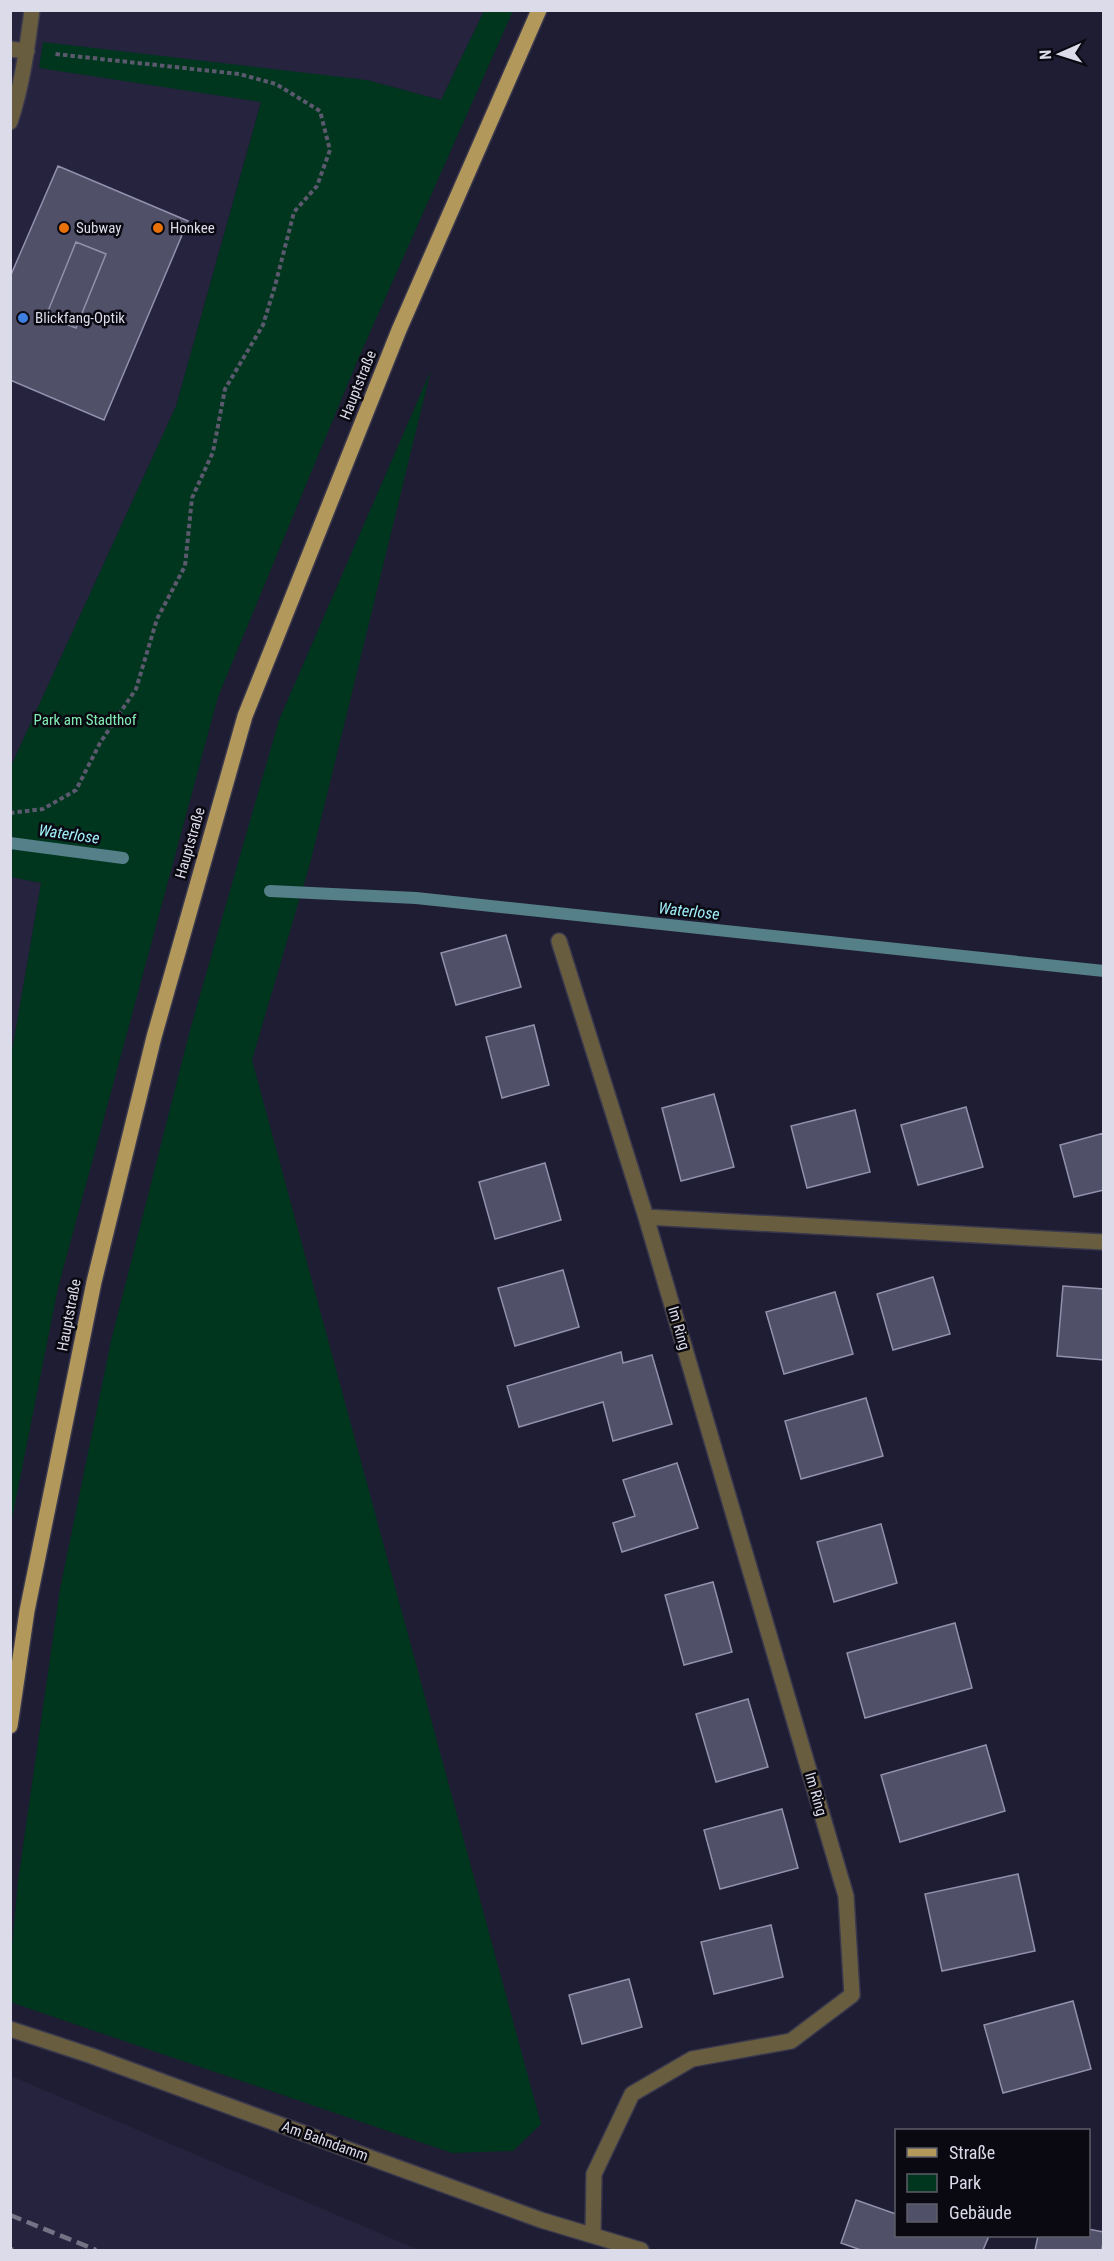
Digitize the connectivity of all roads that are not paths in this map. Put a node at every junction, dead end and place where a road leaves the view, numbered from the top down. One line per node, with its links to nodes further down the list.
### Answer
1 (32, 10): 4 (street)
2 (539, 10): 9 (main road, Hauptstraße)
3 (10, 50): 4 (street)
4 (27, 51): 5 (street)
5 (10, 122)
6 (559, 941): 7 (street, Im Ring)
7 (646, 1217): 8 (street); 11 (street, Im Ring)
8 (1104, 1242)
9 (10, 1726)
10 (10, 2029): 11 (street, Am Bahndamm)
11 (593, 2235): 12 (street, Am Bahndamm)
12 (641, 2250)

